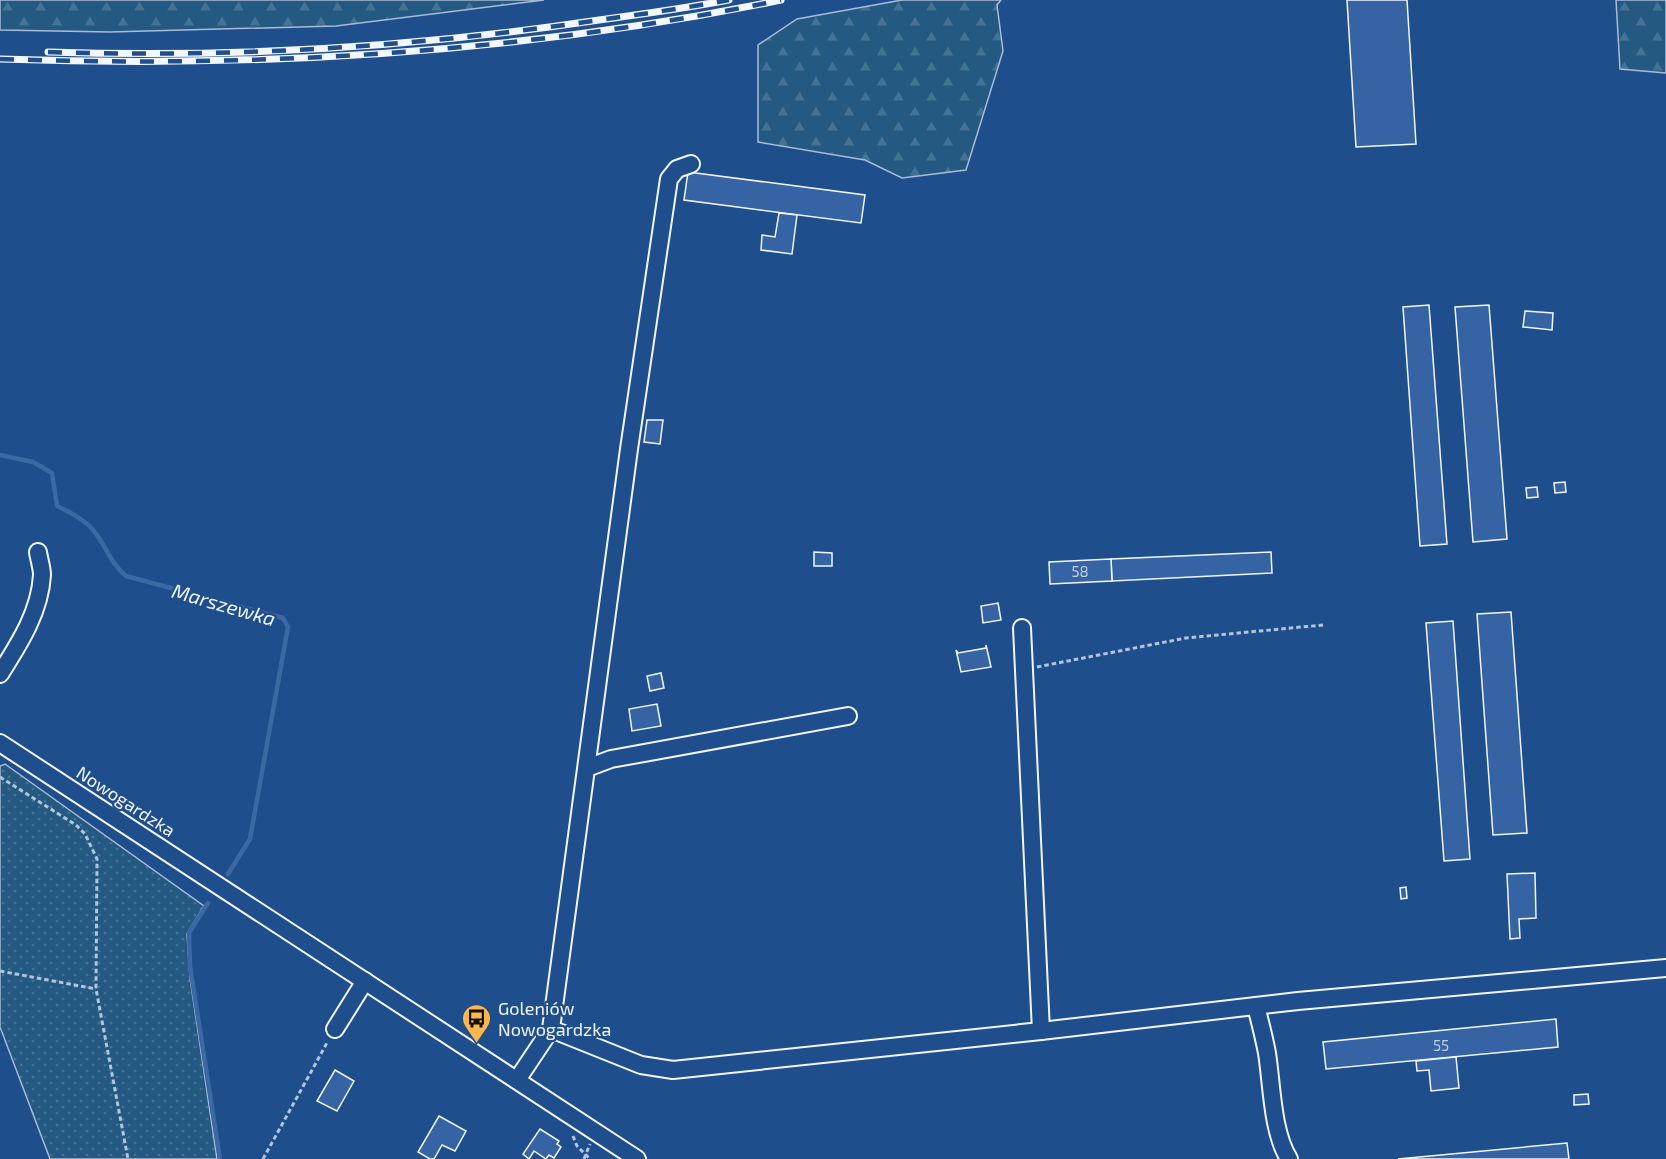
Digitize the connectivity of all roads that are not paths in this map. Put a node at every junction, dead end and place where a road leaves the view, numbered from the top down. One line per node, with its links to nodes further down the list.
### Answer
1 (691, 164): 7 (street)
2 (38, 552): 4 (street)
3 (1022, 628): 13 (street)
4 (0, 674)
5 (848, 716): 7 (street)
6 (0, 742): 9 (street, Nowogardzka)
7 (587, 768): 12 (street)
8 (1666, 968): 10 (street)
9 (365, 981): 11 (street); 14 (street, Nowogardzka)
10 (1256, 1006): 13 (street); 16 (street)
11 (334, 1029)
12 (551, 1029): 13 (street); 14 (street)
13 (1041, 1031)
14 (517, 1080): 15 (street, Nowogardzka)
15 (637, 1159)
16 (1289, 1159)

